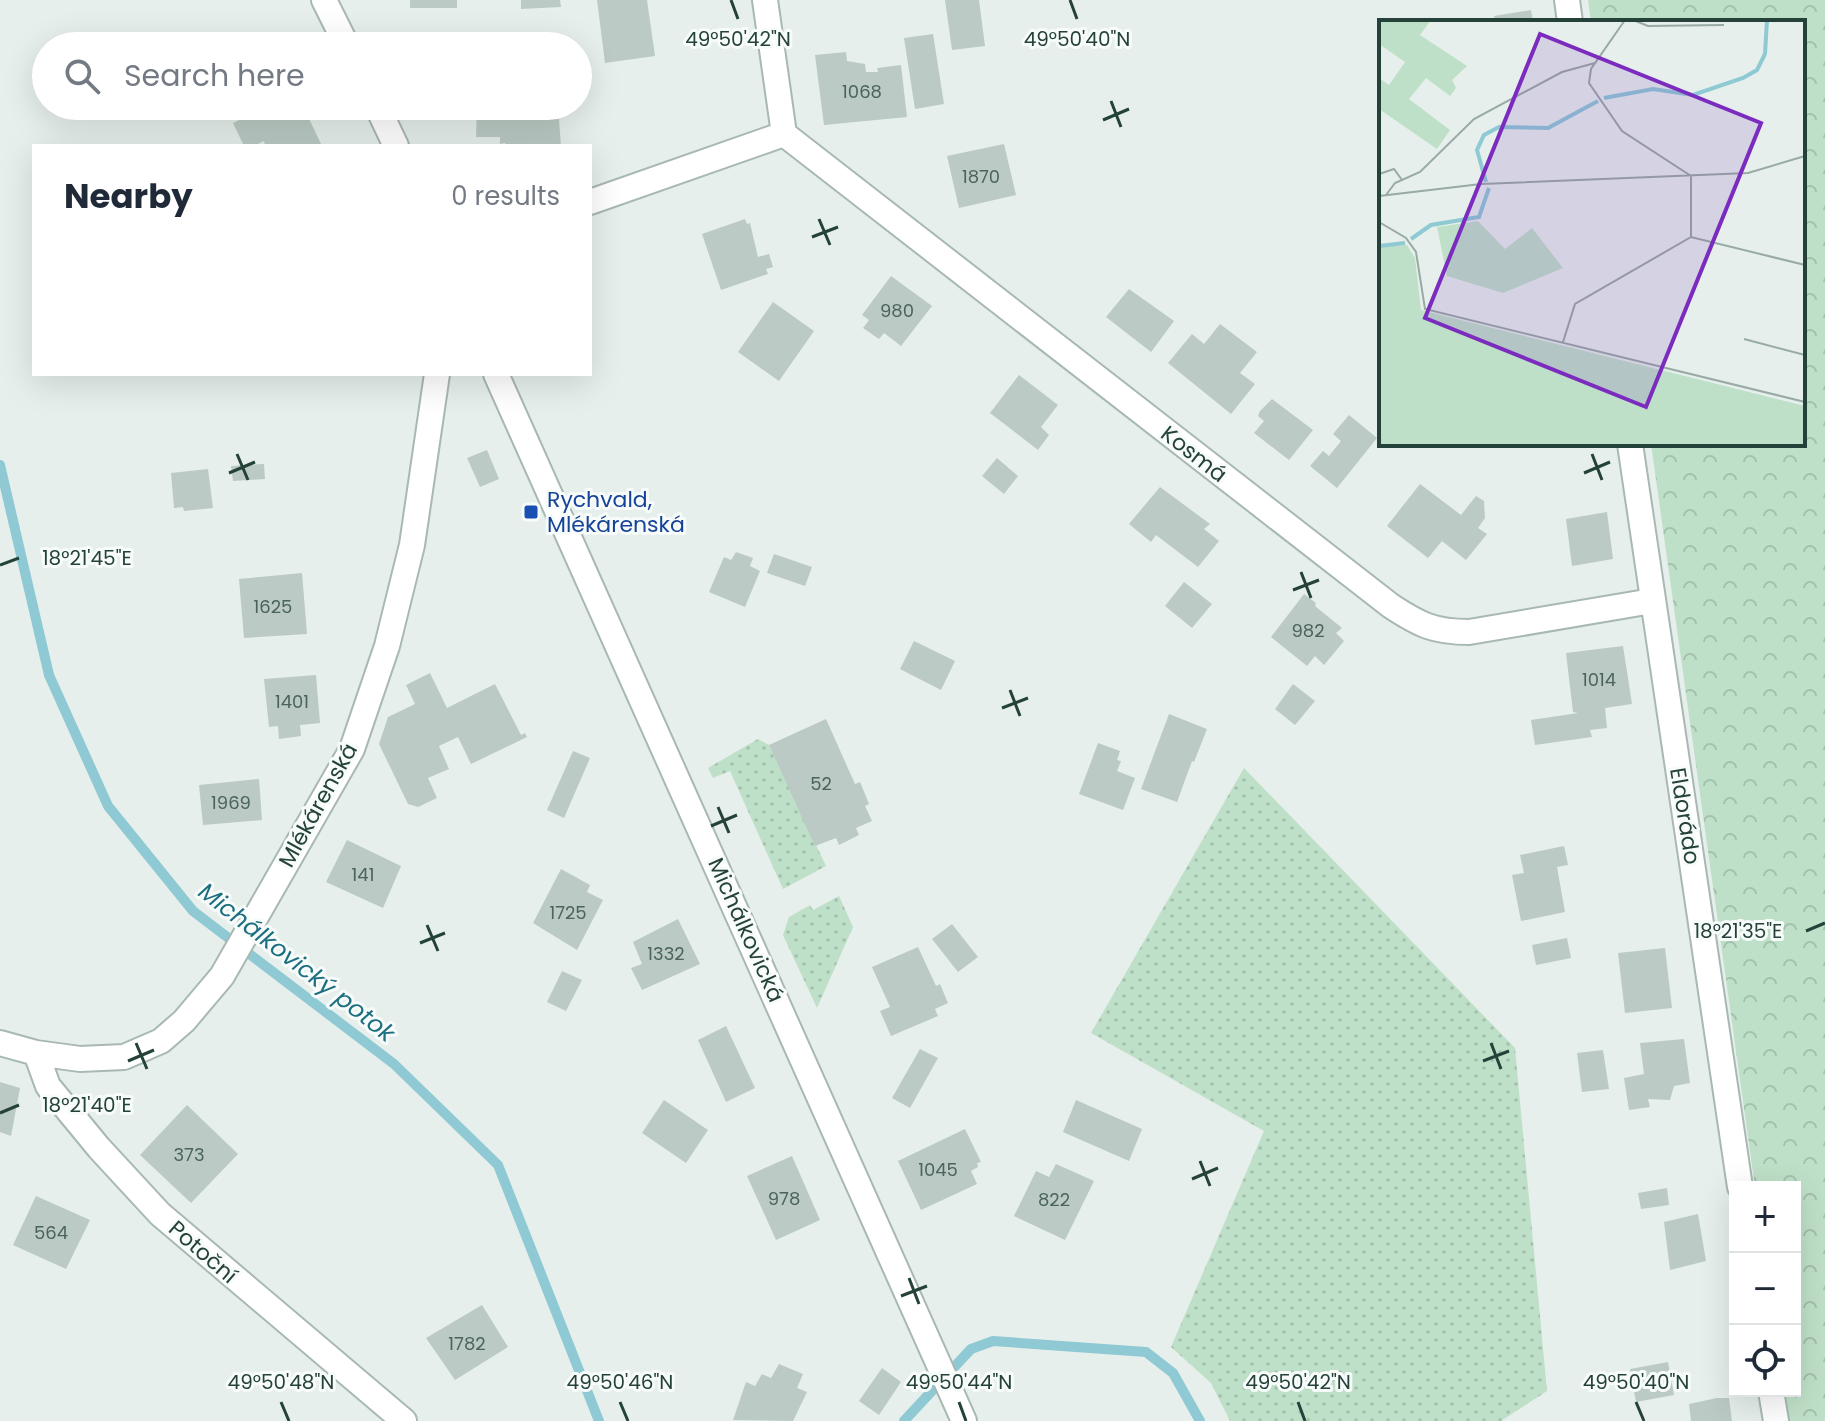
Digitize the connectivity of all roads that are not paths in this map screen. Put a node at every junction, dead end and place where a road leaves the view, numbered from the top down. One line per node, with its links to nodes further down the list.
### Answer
1 (324, 0): 5 (street)
2 (765, 0): 7 (street)
3 (1567, 0): 4 (street)
4 (1570, 20)
5 (340, 32)
6 (384, 120): 8 (street)
7 (784, 134): 9 (street); 13 (street, Kosmá)
8 (395, 144)
9 (592, 201)
10 (437, 376): 15 (street, Mlékárenská)
11 (497, 376): 18 (street, Michálkovická)
12 (1630, 446): 13 (street, Eldorádo)
13 (1652, 601): 16 (street, Eldorádo)
14 (0, 1043): 15 (street, Mlékárenská)
15 (36, 1053): 19 (street, Potoční)
16 (1739, 1181)
17 (1772, 1397): 20 (street)
18 (961, 1415)
19 (404, 1421)
20 (1776, 1421)

